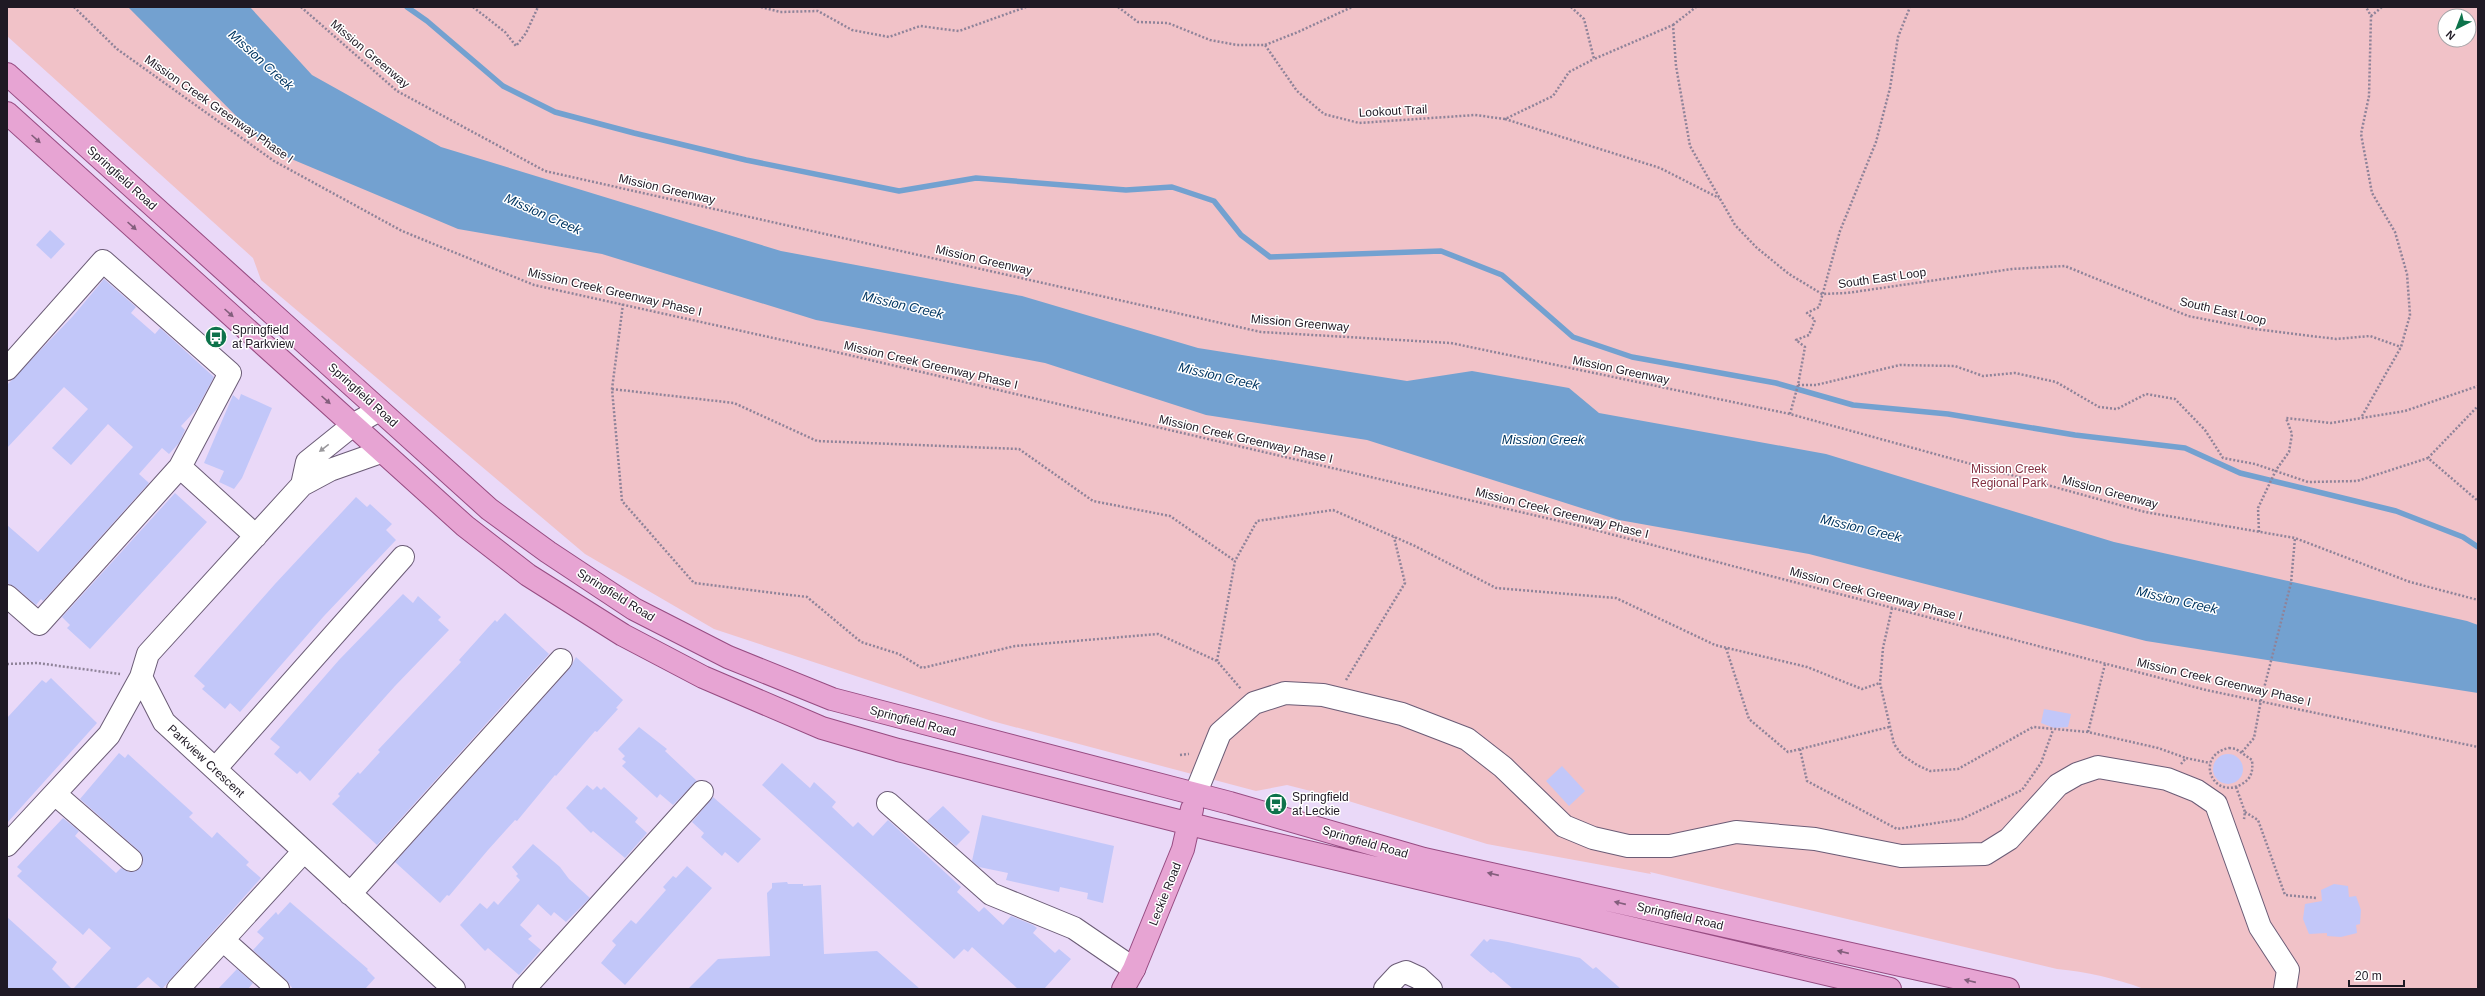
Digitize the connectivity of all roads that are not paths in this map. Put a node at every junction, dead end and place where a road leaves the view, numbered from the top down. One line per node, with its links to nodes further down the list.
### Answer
1 (7, 74): 4 (main road, Springfield Road)
2 (7, 113): 5 (main road, Springfield Road, one-way to 5)
3 (7, 369): 7 (street)
4 (379, 410): 5 (street); 17 (main road, Springfield Road)
5 (353, 425): 6 (main road, Springfield Road); 8 (street, one-way to 8)
6 (381, 452): 8 (street); 19 (main road, Springfield Road)
7 (180, 467): 9 (street); 11 (street)
8 (302, 485): 9 (street)
9 (256, 536): 13 (street)
10 (403, 557): 14 (street)
11 (7, 596)
12 (561, 660): 23 (street)
13 (141, 677): 14 (street, Parkview Crescent); 16 (street)
14 (215, 769): 21 (street, Parkview Crescent)
15 (702, 792): 29 (street)
16 (55, 794): 20 (street); 22 (street)
17 (1195, 795): 19 (main road, Leckie Road); 34 (main road, Springfield Road, one-way to 17); 35 (street)
18 (888, 803): 25 (street)
19 (1189, 824): 25 (main road, Leckie Road); 33 (main road, Springfield Road)
20 (7, 845)
21 (304, 851): 23 (street, Parkview Crescent); 24 (street)
22 (131, 860)
23 (350, 894): 28 (street, Parkview Crescent)
24 (223, 940): 26 (street); 27 (street)
25 (1134, 969): 30 (main road, Leckie Road)
26 (178, 989)
27 (278, 989)
28 (454, 989)
29 (524, 989)
30 (1123, 989)
31 (1385, 989): 32 (street)
32 (1431, 989)
33 (1890, 989)
34 (2008, 989)
35 (2285, 989)

